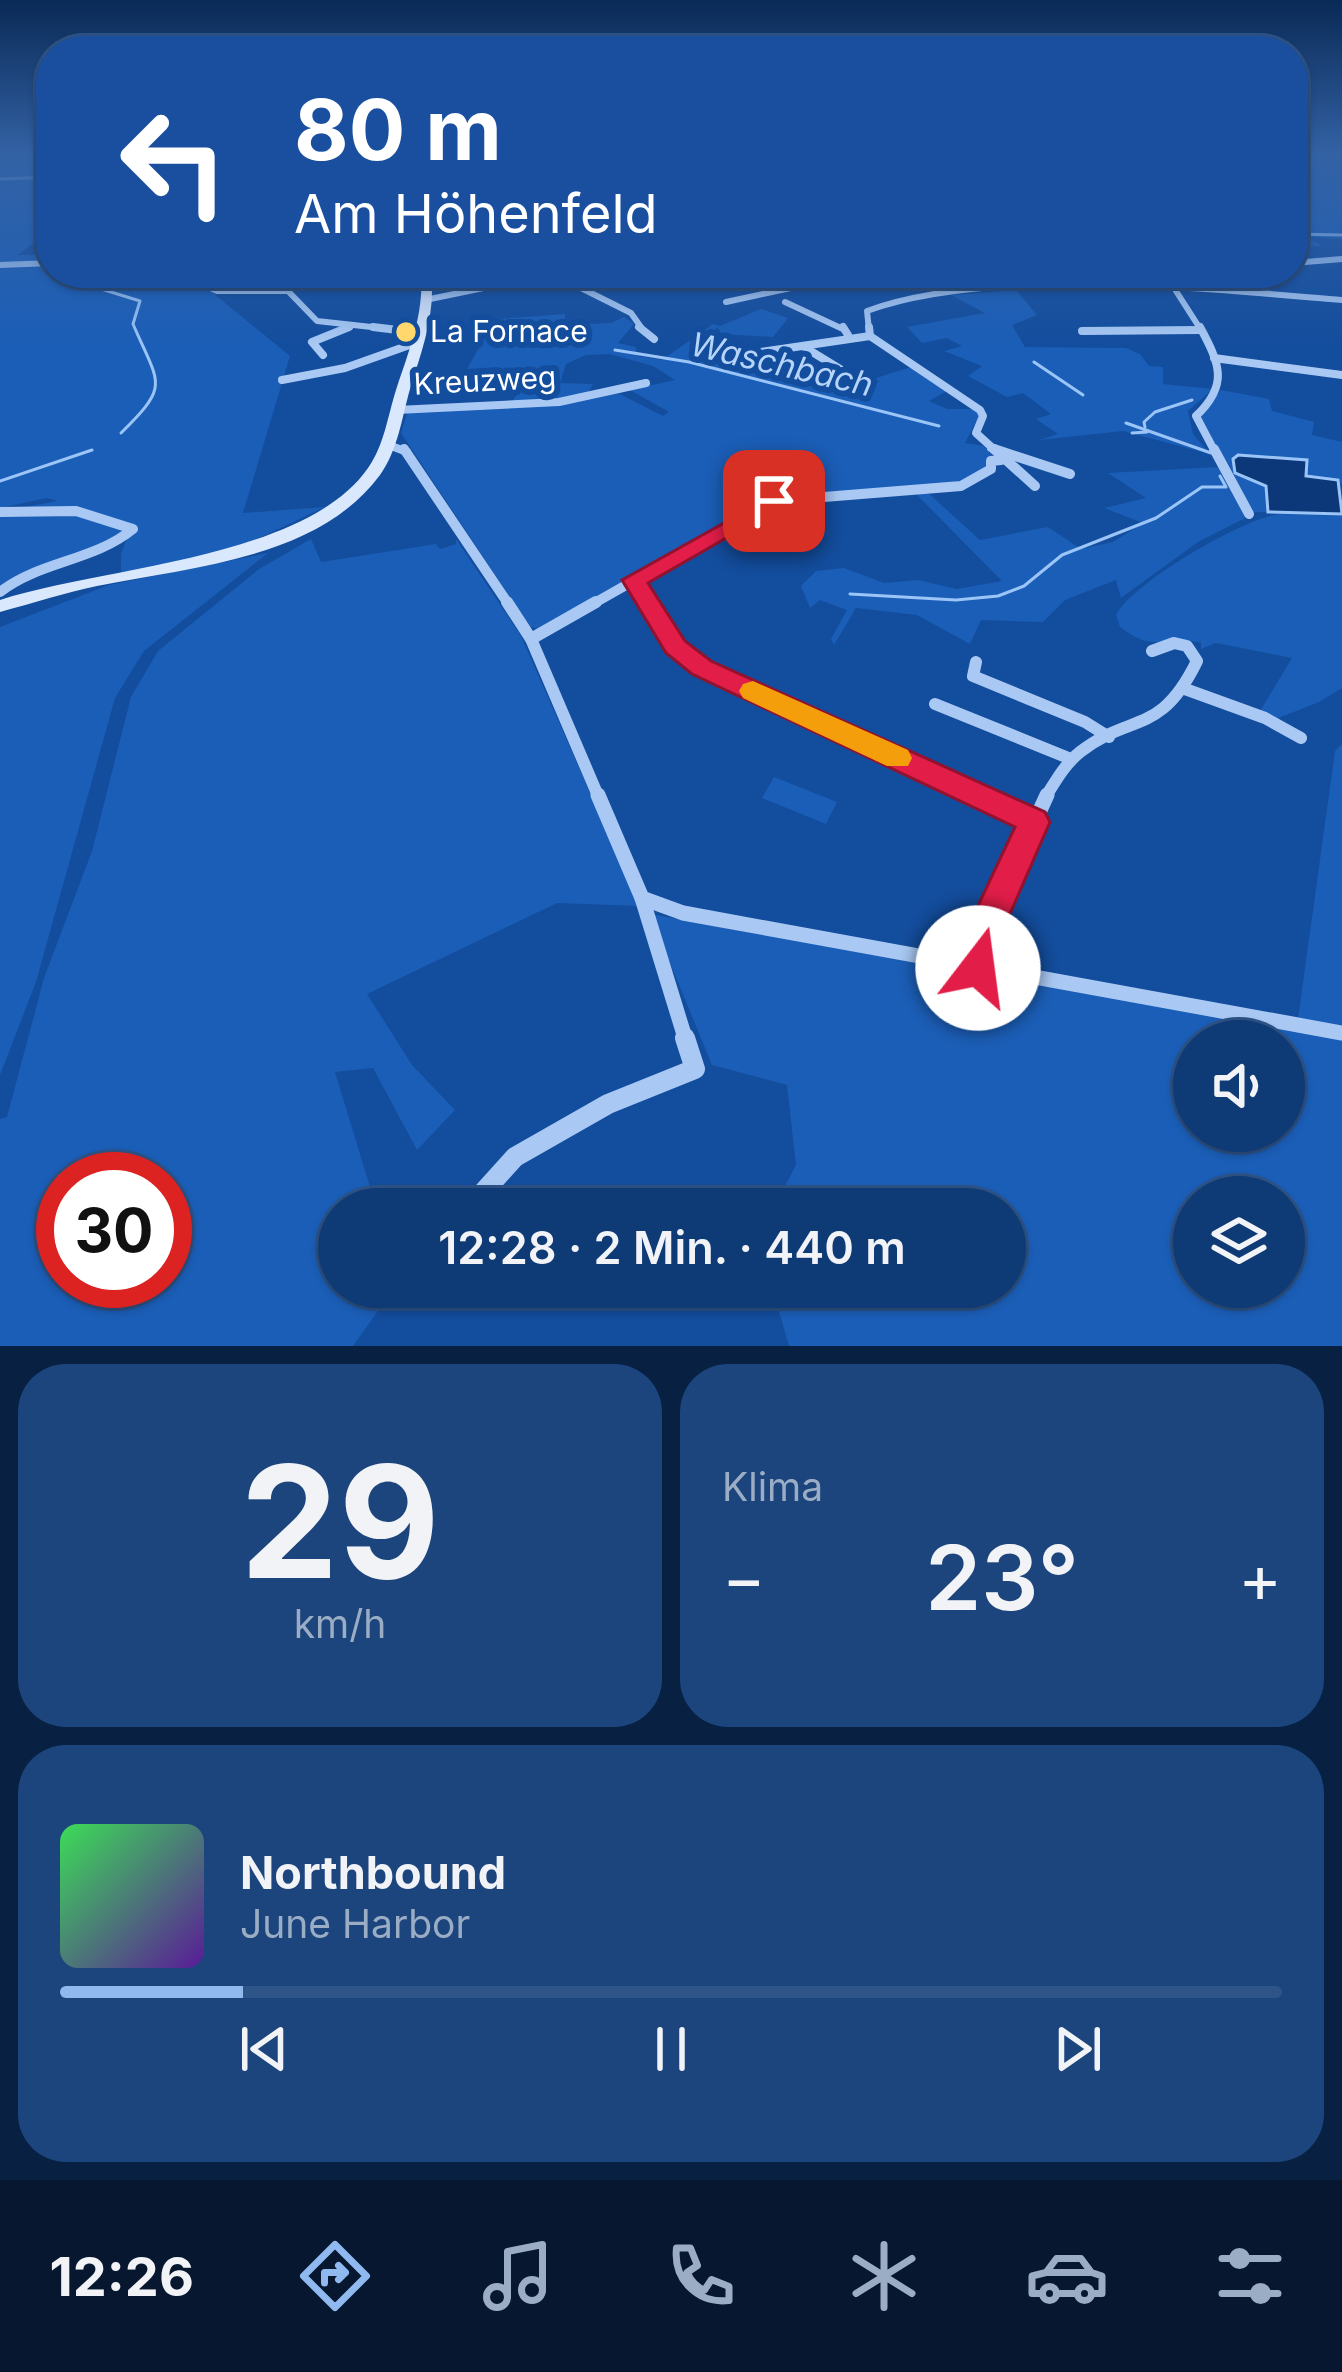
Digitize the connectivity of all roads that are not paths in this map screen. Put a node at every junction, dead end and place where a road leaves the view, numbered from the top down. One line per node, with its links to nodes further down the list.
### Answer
1 (1342, 259): 2 (street)
2 (1308, 261)
3 (36, 264): 4 (street)
4 (0, 265)
5 (211, 288): 16 (street)
6 (428, 288): 13 (main road)
7 (492, 288): 13 (street)
8 (582, 288): 22 (street)
9 (785, 288): 12 (street)
10 (1170, 288): 11 (street)
11 (1176, 291): 14 (street); 17 (street); 20 (street)
12 (758, 293): 15 (street); 19 (street)
13 (430, 299): 21 (main road)
14 (1342, 300)
15 (726, 302)
16 (355, 326): 21 (street); 25 (street)
17 (1199, 330): 18 (street); 26 (street)
18 (1082, 331)
19 (848, 335): 20 (street); 23 (street)
20 (870, 336): 33 (street)
21 (420, 337): 29 (street); 31 (main road)
22 (654, 339)
23 (804, 347): 24 (street); 27 (street)
24 (761, 352)
25 (323, 355)
26 (1214, 358): 28 (street); 38 (street)
27 (840, 369)
28 (1342, 376)
29 (282, 380)
30 (646, 383): 31 (street, Kreuzweg)
31 (397, 410): 32 (main road)
32 (386, 444): 41 (main road); 42 (street)
33 (990, 448): 34 (street); 35 (street)
34 (1001, 460): 36 (street); 39 (street)
35 (1070, 474)
36 (1035, 486)
37 (0, 512): 40 (street)
38 (1249, 514)
39 (634, 580): 42 (street); 50 (street)
40 (0, 592)
41 (0, 606)
42 (532, 639): 51 (street)
43 (1152, 651): 45 (street)
44 (976, 662): 47 (street)
45 (1185, 689): 47 (street); 48 (street)
46 (935, 704): 49 (street)
47 (1109, 737): 49 (street)
48 (1301, 738)
49 (1071, 759): 50 (street)
50 (1034, 822): 52 (street)
51 (642, 898): 52 (street); 54 (street)
52 (978, 968): 53 (street)
53 (1342, 1033)
54 (486, 1188)

